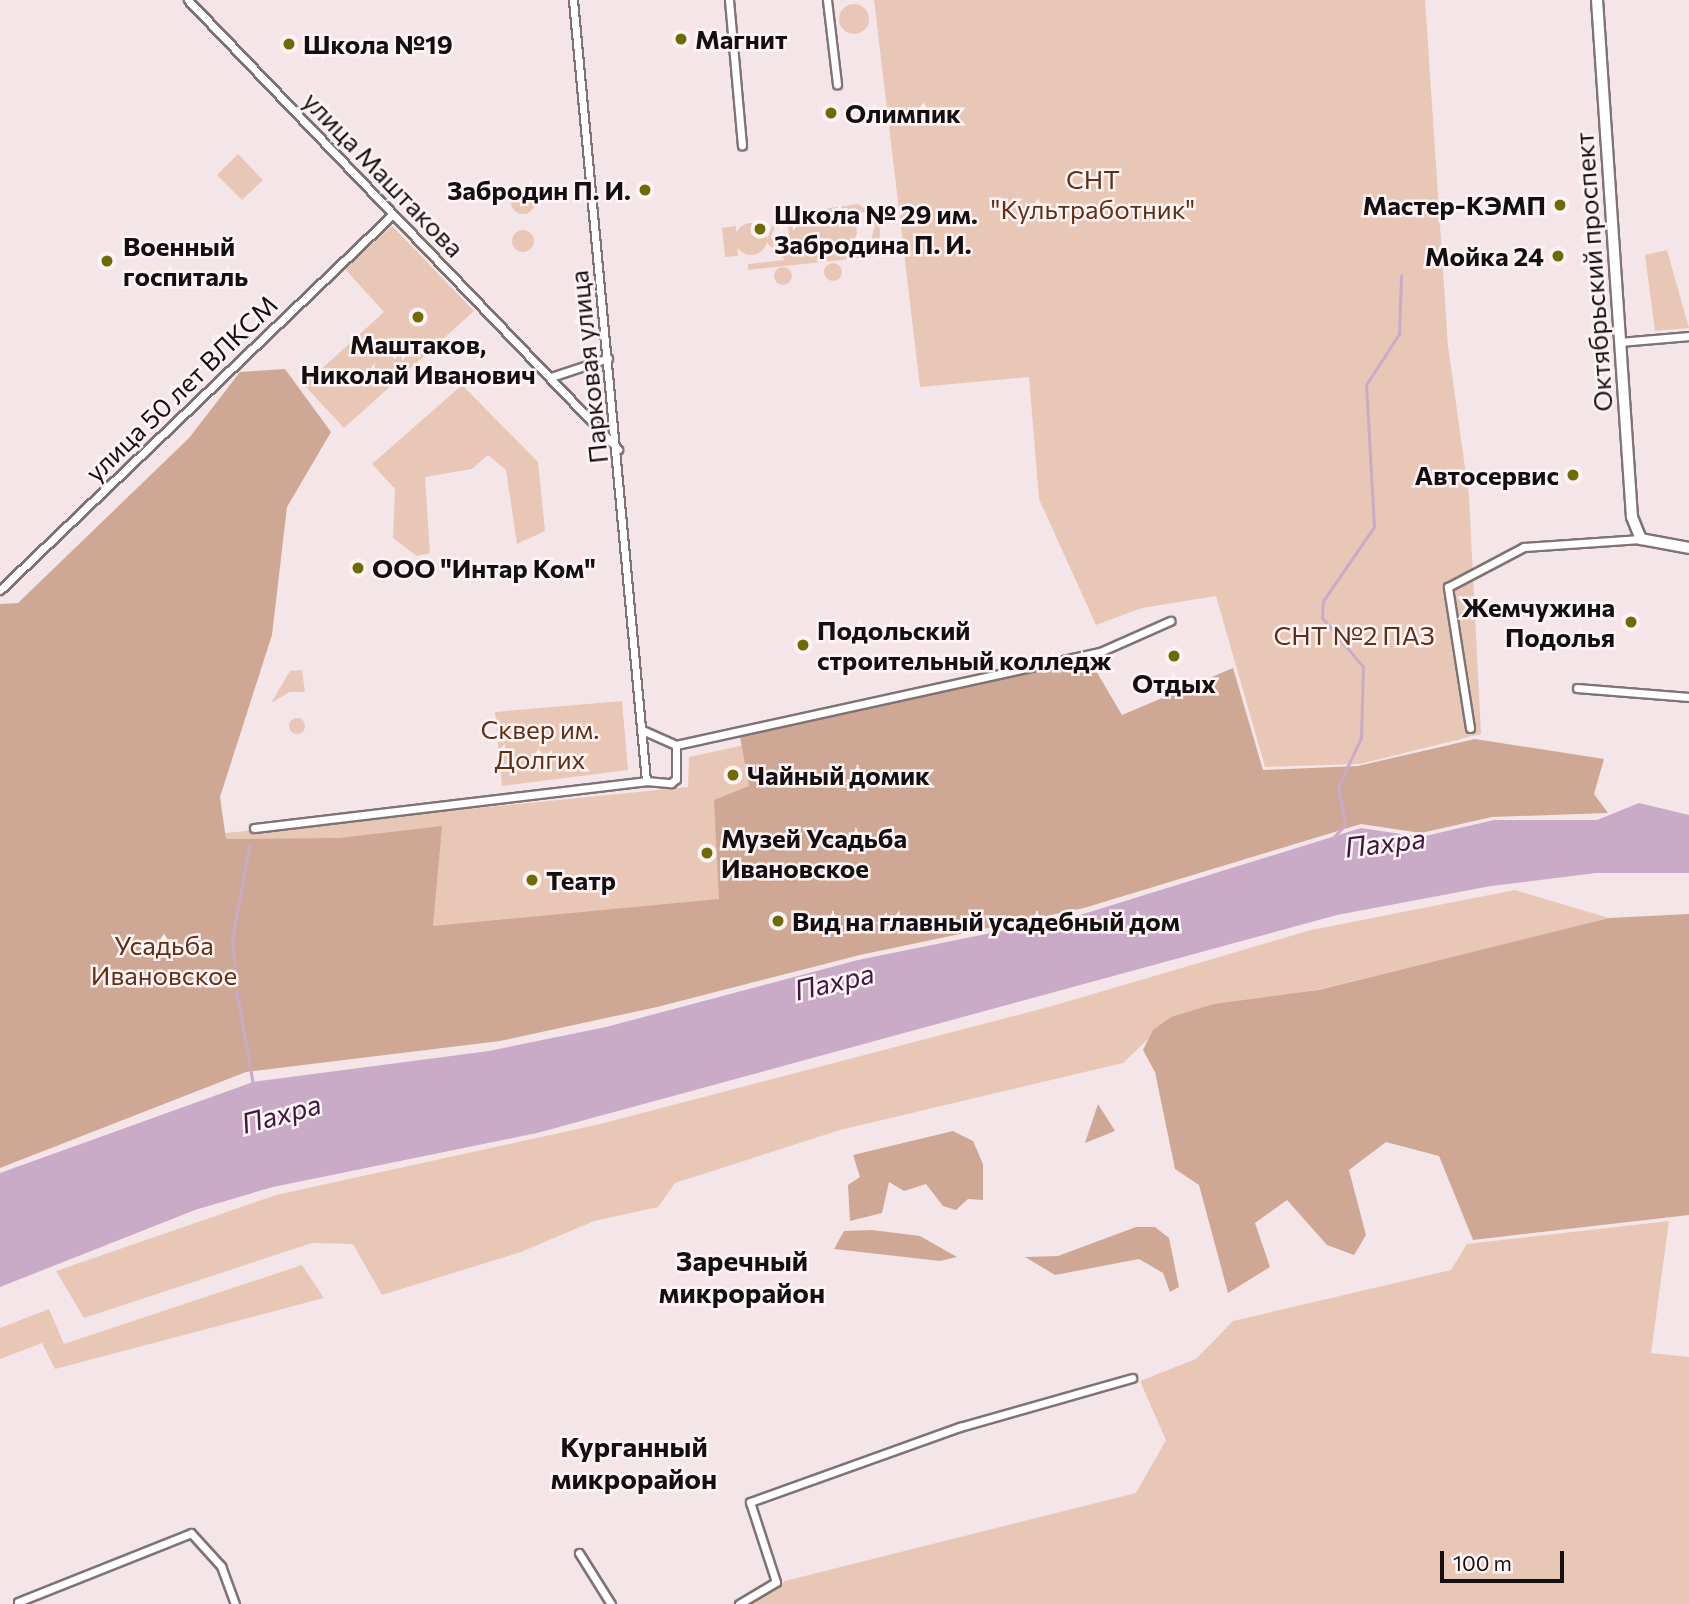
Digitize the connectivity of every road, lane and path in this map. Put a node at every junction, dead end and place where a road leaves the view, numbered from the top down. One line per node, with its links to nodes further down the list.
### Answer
1 (188, 0): 8 (street, улица Маштакова)
2 (573, 0): 11 (street, Парковая улица)
3 (729, 0): 7 (street)
4 (827, 0): 6 (street)
5 (1597, 0): 10 (main road, Октябрьский проспект)
6 (837, 84)
7 (742, 145)
8 (391, 216): 12 (street, улица Маштакова); 16 (street, улица 50 лет ВЛКСМ)
9 (1689, 337): 10 (street)
10 (1620, 342): 14 (main road, Октябрьский проспект)
11 (608, 358): 12 (street); 13 (street, Парковая улица)
12 (551, 377): 13 (street, улица Маштакова)
13 (618, 449): 21 (street, Парковая улица)
14 (1641, 539): 15 (main road); 20 (street)
15 (1689, 548)
16 (0, 590)
17 (1170, 621): 22 (street)
18 (1577, 688): 19 (street)
19 (1689, 697)
20 (1470, 728)
21 (642, 730): 22 (street); 23 (street, Парковая улица)
22 (676, 745): 23 (street)
23 (646, 781): 24 (street)
24 (254, 828)
25 (1132, 1378): 30 (street)
26 (579, 1553): 29 (street)
27 (18, 1602): 28 (street)
28 (235, 1604)
29 (611, 1604)
30 (739, 1604)

